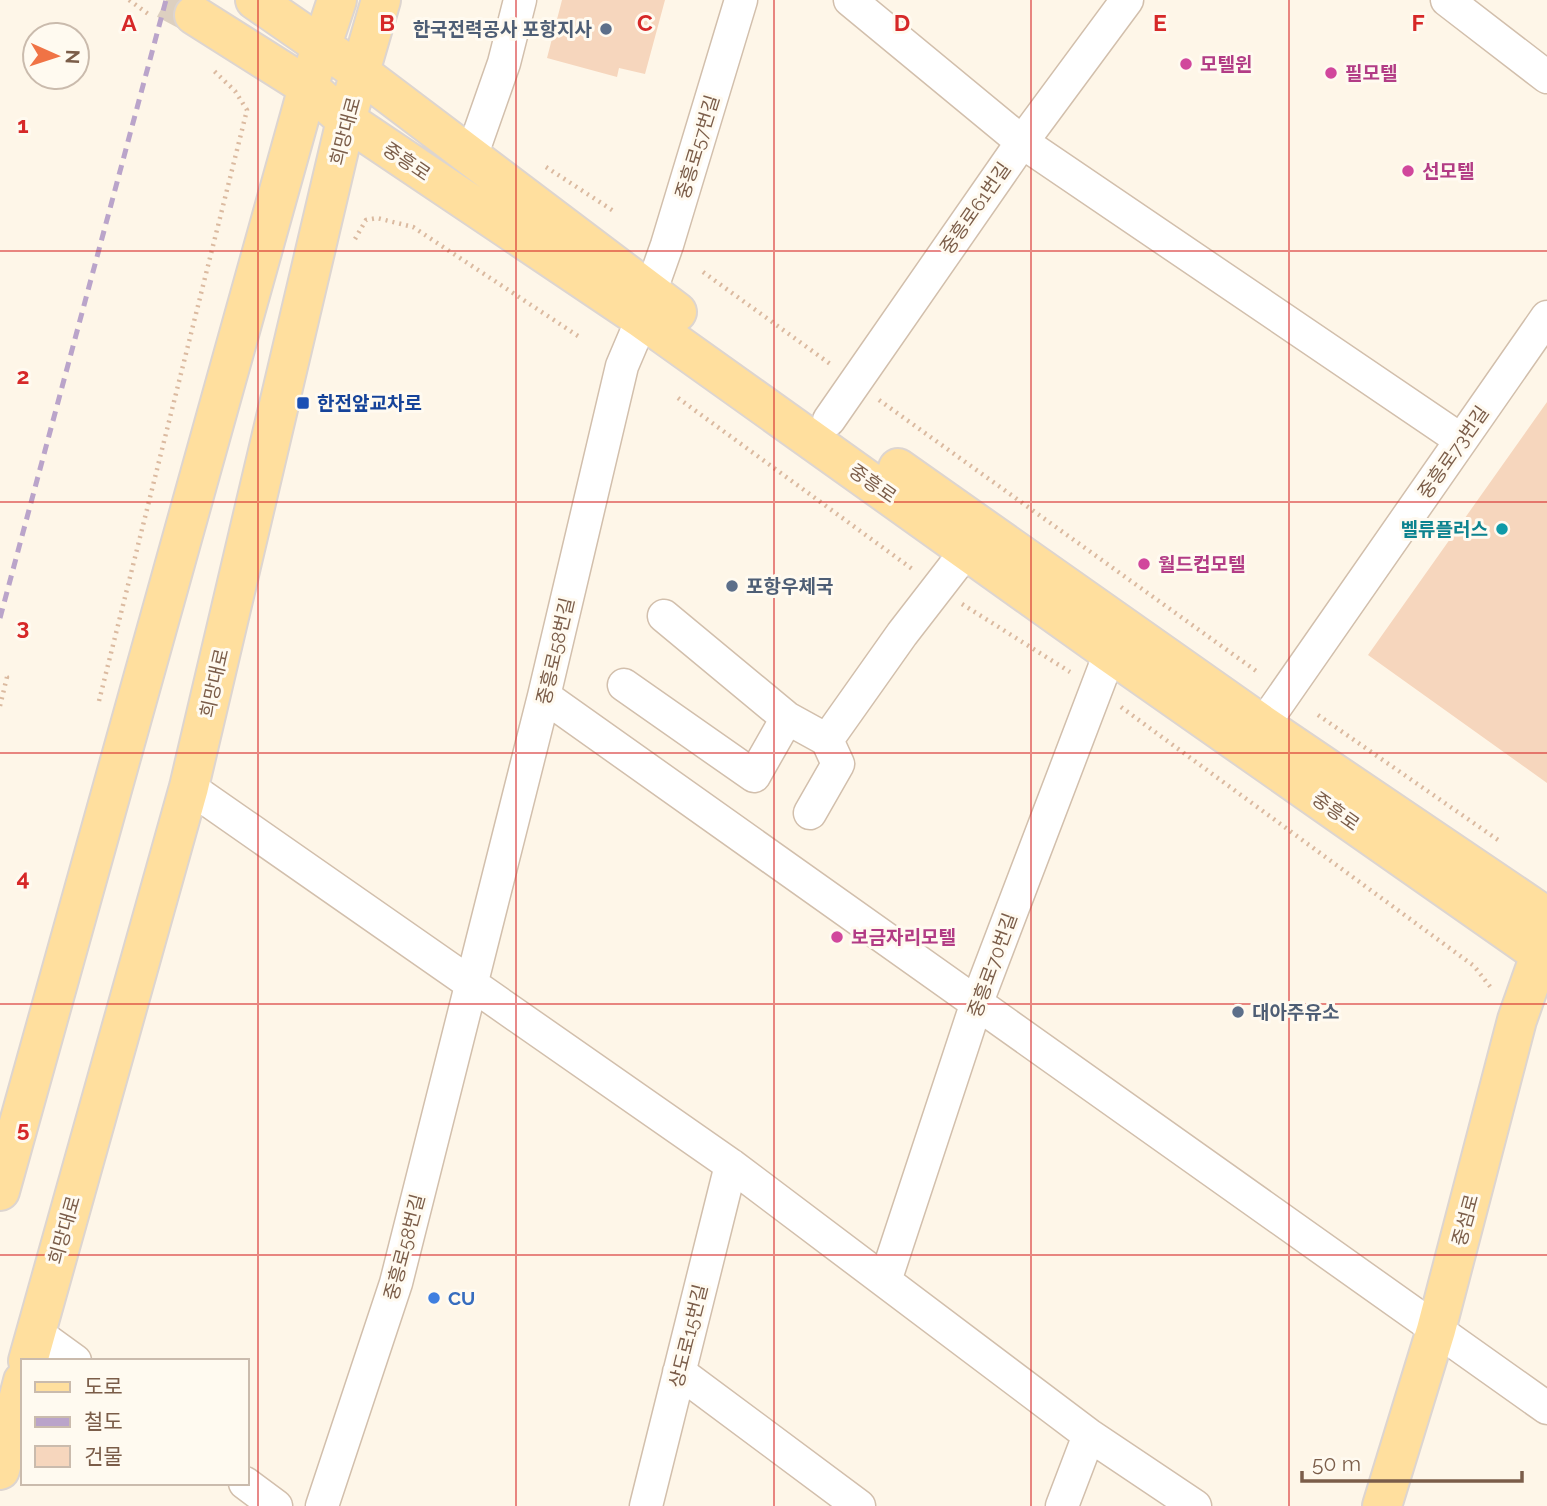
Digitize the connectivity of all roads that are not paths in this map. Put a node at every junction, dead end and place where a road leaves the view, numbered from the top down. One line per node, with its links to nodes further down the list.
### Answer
1 (255, 0): 10 (main road, 중흥로)
2 (337, 0): 10 (main road)
3 (381, 0): 11 (main road, 희망대로)
4 (520, 0): 16 (street)
5 (741, 0): 17 (street, 중흥로57번길)
6 (850, 0): 15 (street)
7 (1127, 0): 15 (street, 중흥로61번길)
8 (1447, 0): 12 (street)
9 (194, 15): 13 (main road, 중흥로)
10 (323, 48): 11 (main road, 중흥로); 13 (main road)
11 (362, 74): 14 (main road, 희망대로); 16 (main road, 중흥로)
12 (1547, 77)
13 (308, 87): 14 (main road, 중흥로); 36 (main road)
14 (346, 121): 17 (main road, 중흥로); 29 (main road, 희망대로)
15 (1022, 142): 19 (street, 중흥로61번길); 20 (street)
16 (471, 157): 17 (main road, 중흥로)
17 (646, 306): 19 (main road, 중흥로); 21 (main road, 중흥로); 25 (street, 중흥로58번길)
18 (1547, 317): 20 (street, 중흥로73번길)
19 (829, 420): 27 (main road, 중흥로)
20 (1461, 440): 27 (street, 중흥로73번길)
21 (967, 550): 23 (main road, 중흥로); 28 (street)
22 (664, 616): 26 (street)
23 (1110, 653): 32 (main road, 중흥로); 34 (street, 중흥로70번길)
24 (624, 685): 26 (street)
25 (544, 696): 33 (street, 중흥로58번길); 34 (street)
26 (787, 718): 28 (street)
27 (1264, 725): 31 (main road, 중흥로)
28 (827, 740): 30 (street)
29 (189, 787): 33 (street); 39 (main road, 희망대로)
30 (810, 813)
31 (1547, 917)
32 (1544, 949): 38 (main road, 중섬로)
33 (472, 985): 35 (street); 48 (street, 중흥로58번길)
34 (977, 1002): 37 (street, 중흥로70번길); 38 (street)
35 (731, 1165): 37 (street); 41 (street, 상도로15번길)
36 (0, 1191)
37 (885, 1281): 44 (street)
38 (1436, 1329): 43 (street); 53 (main road, 중섬로)
39 (32, 1346): 40 (street)
40 (69, 1359)
41 (679, 1372): 49 (street, 상도로15번길); 50 (street)
42 (21, 1389): 45 (main road)
43 (1547, 1408)
44 (1089, 1436): 51 (street); 52 (street)
45 (0, 1470)
46 (247, 1485): 47 (street)
47 (276, 1506)
48 (322, 1506)
49 (646, 1506)
50 (859, 1506)
51 (1062, 1506)
52 (1195, 1506)
53 (1382, 1506)

